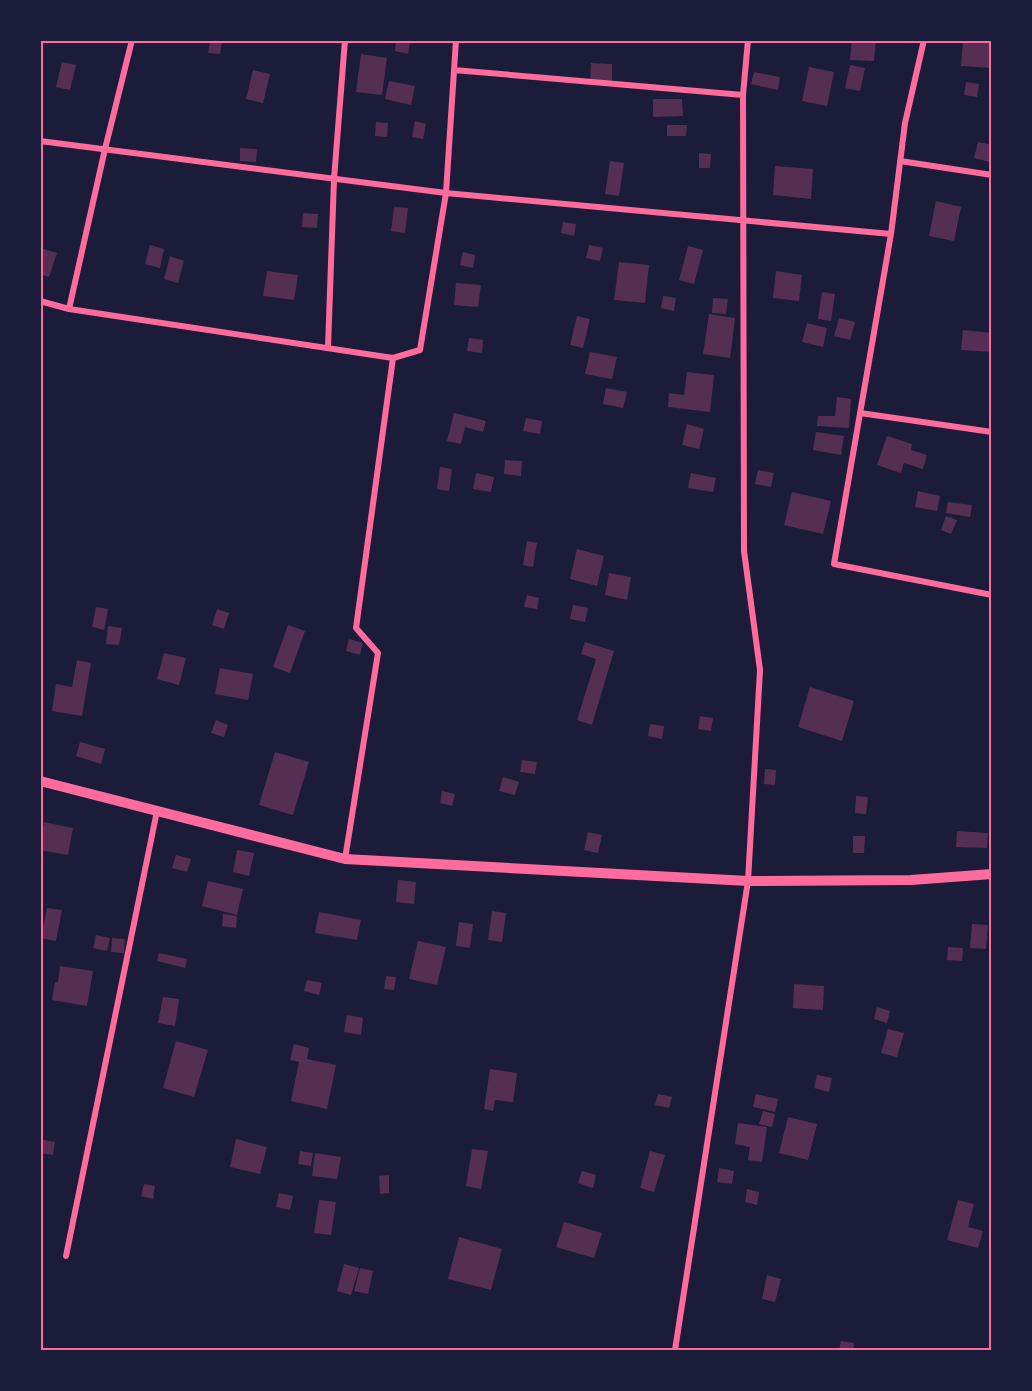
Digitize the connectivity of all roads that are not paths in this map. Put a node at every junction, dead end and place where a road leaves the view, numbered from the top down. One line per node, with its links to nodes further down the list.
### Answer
1 (132, 40): 9 (street)
2 (345, 40): 12 (street)
3 (456, 40): 6 (street)
4 (748, 40): 7 (street)
5 (924, 40): 10 (street)
6 (454, 70): 7 (street); 13 (street)
7 (742, 95): 14 (street)
8 (40, 141): 9 (street)
9 (105, 149): 12 (street); 17 (street)
10 (900, 161): 11 (street); 15 (street)
11 (992, 175)
12 (334, 179): 13 (street); 18 (street)
13 (446, 193): 14 (street); 19 (street)
14 (743, 221): 15 (street); 27 (street)
15 (891, 234): 20 (street)
16 (40, 301): 17 (street)
17 (69, 309): 18 (street)
18 (328, 348): 19 (street)
19 (393, 358): 25 (street)
20 (861, 413): 21 (street); 22 (street)
21 (992, 432)
22 (992, 595)
23 (40, 781): 24 (street)
24 (157, 811): 25 (street); 28 (street)
25 (345, 859): 27 (street)
26 (992, 874): 27 (street)
27 (748, 881): 29 (street)
28 (66, 1256)
29 (675, 1350)

